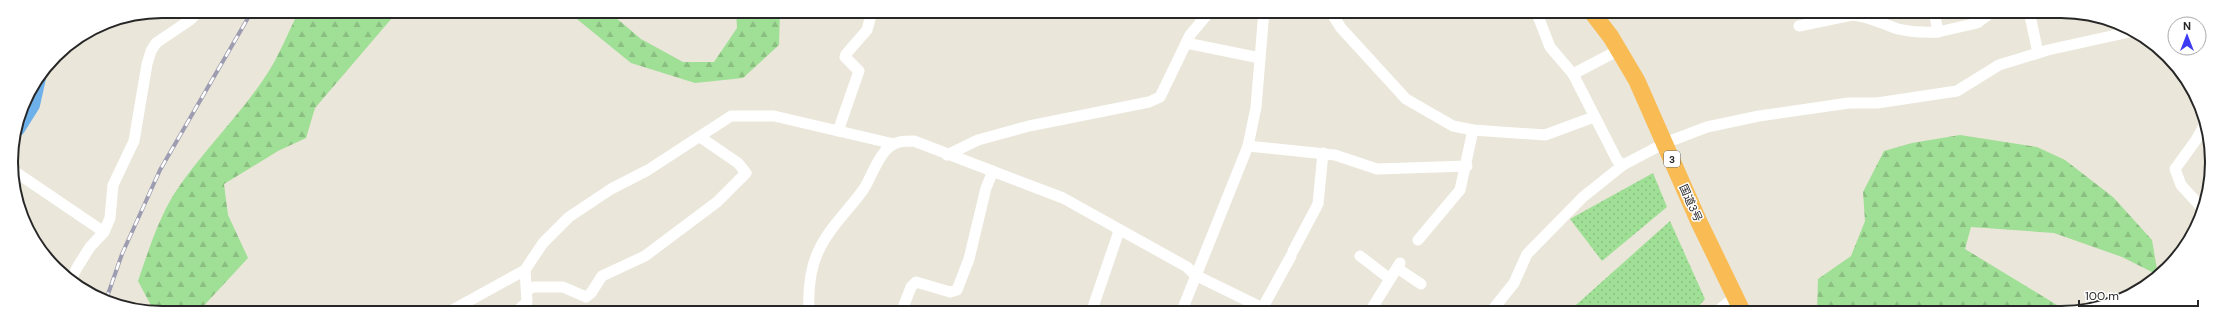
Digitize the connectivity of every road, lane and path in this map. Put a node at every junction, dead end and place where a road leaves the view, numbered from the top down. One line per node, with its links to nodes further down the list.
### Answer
1 (192, 18): 37 (street)
2 (870, 18): 23 (street)
3 (1205, 18): 16 (street)
4 (1263, 18): 19 (street)
5 (1335, 18): 22 (street)
6 (1539, 18): 20 (street)
7 (1600, 18): 17 (highway, 国道3号 / 3)
8 (1838, 18): 13 (street)
9 (1866, 18): 14 (street)
10 (1935, 18): 14 (street)
11 (1984, 18): 14 (street)
12 (2030, 18): 18 (street)
13 (1799, 26)
14 (1938, 32)
15 (2125, 33): 18 (street)
16 (1186, 43): 19 (street); 30 (street)
17 (1619, 50): 20 (street); 26 (highway, 国道3号 / 3)
18 (2038, 53): 26 (street)
19 (1260, 58): 28 (street)
20 (1573, 74): 21 (street)
21 (1594, 117): 22 (street); 31 (street)
22 (1473, 130): 32 (street)
23 (838, 131): 25 (street); 27 (street)
24 (2201, 131): 35 (street)
25 (700, 137): 40 (street); 45 (street)
26 (1665, 142): 31 (street); 46 (highway, 国道3号 / 3)
27 (894, 144): 30 (street); 49 (street)
28 (1248, 146): 29 (street); 42 (street)
29 (1323, 153): 32 (street); 54 (street)
30 (947, 155): 33 (street)
31 (1623, 165): 56 (street)
32 (1467, 166): 38 (street)
33 (994, 171): 36 (street); 50 (street)
34 (18, 174): 37 (street)
35 (2198, 204)
36 (1119, 231): 42 (street); 51 (street)
37 (104, 232): 41 (street)
38 (1418, 240)
39 (1360, 256): 43 (street)
40 (525, 270): 45 (street); 47 (street)
41 (73, 275)
42 (1195, 275): 52 (street); 53 (street)
43 (1390, 279): 44 (street); 55 (street)
44 (1421, 284)
45 (527, 290): 48 (street)
46 (1735, 297): 57 (street); 58 (highway, 国道3号 / 3)
47 (460, 306)
48 (523, 306)
49 (809, 306)
50 (904, 306)
51 (1093, 306)
52 (1183, 306)
53 (1261, 306)
54 (1264, 306)
55 (1374, 306)
56 (1496, 306)
57 (1724, 306)
58 (1740, 306)

